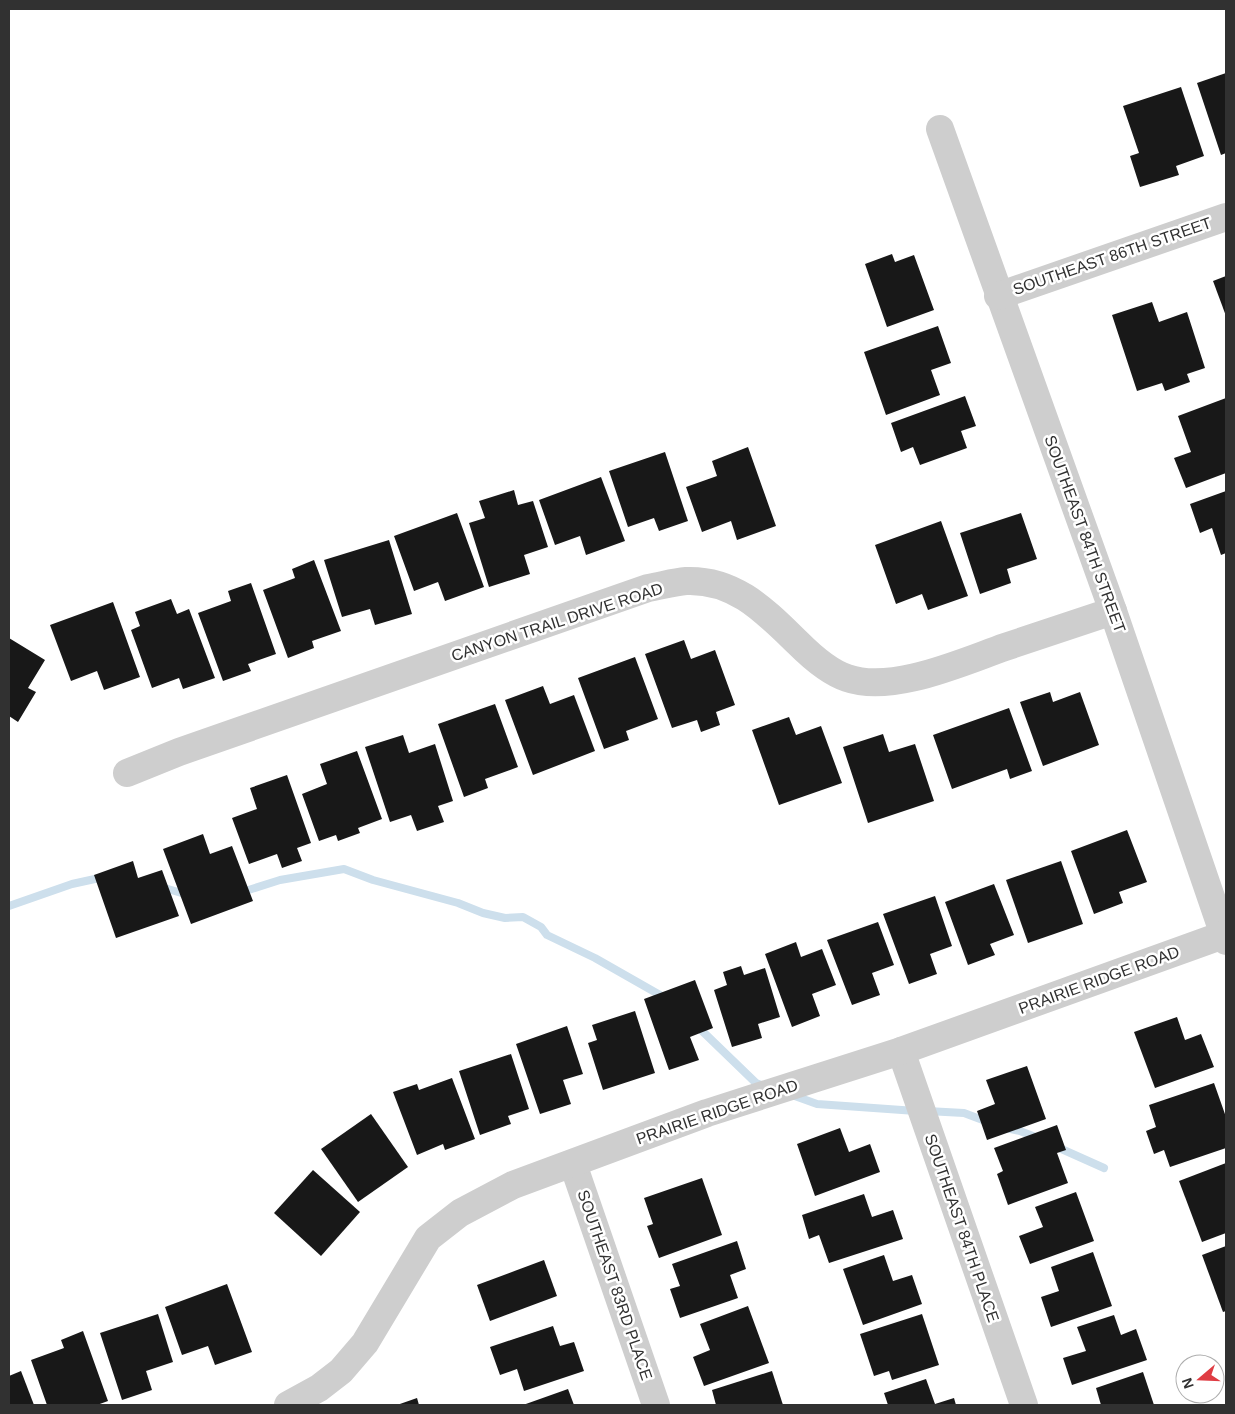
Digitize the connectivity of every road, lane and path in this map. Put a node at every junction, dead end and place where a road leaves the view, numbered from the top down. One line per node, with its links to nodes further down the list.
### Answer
1 (940, 129): 3 (street, SOUTHEAST 84TH STREET)
2 (1226, 217): 3 (street, SOUTHEAST 86TH STREET)
3 (998, 296): 4 (street, SOUTHEAST 84TH STREET)
4 (1113, 611): 5 (street, CANYON TRAIL DRIVE ROAD); 6 (street, SOUTHEAST 84TH STREET)
5 (127, 773)
6 (1226, 937): 7 (street, PRAIRIE RIDGE ROAD)
7 (901, 1051): 8 (street, PRAIRIE RIDGE ROAD); 11 (street, SOUTHEAST 84TH PLACE)
8 (573, 1164): 9 (street, PRAIRIE RIDGE ROAD); 10 (street, SOUTHEAST 83RD PLACE)
9 (288, 1405)
10 (656, 1405)
11 (1024, 1405)

